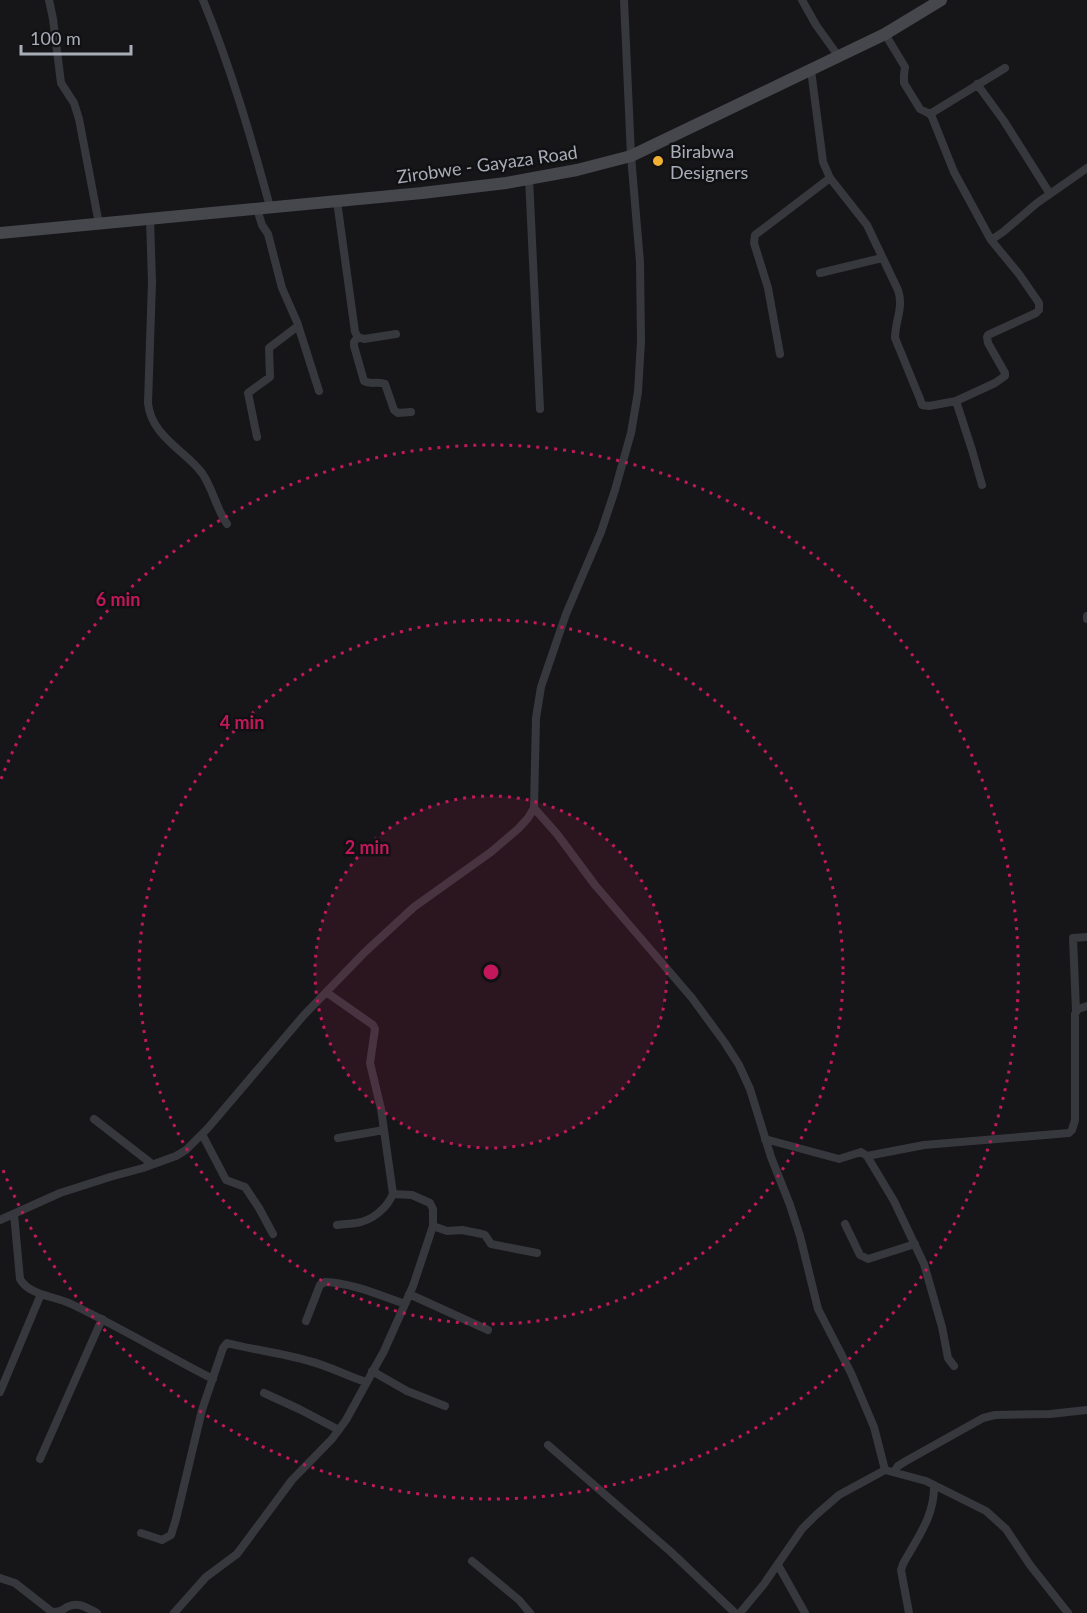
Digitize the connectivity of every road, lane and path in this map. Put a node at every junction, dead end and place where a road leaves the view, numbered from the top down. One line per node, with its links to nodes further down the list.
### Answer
1 (49, 0): 21 (street)
2 (203, 0): 18 (street)
3 (624, 0): 12 (street)
4 (802, 0): 7 (street)
5 (941, 0): 6 (street, Zirobwe - Gayaza Road)
6 (885, 34): 7 (street, Zirobwe - Gayaza Road); 11 (street)
7 (839, 57): 9 (street, Zirobwe - Gayaza Road)
8 (1005, 68): 10 (street)
9 (811, 70): 12 (street, Zirobwe - Gayaza Road); 15 (street)
10 (977, 84): 11 (street); 16 (street)
11 (930, 114): 23 (street)
12 (631, 156): 14 (street, Zirobwe - Gayaza Road); 37 (street)
13 (1087, 168): 16 (street)
14 (529, 178): 17 (street, Zirobwe - Gayaza Road); 32 (street)
15 (830, 178): 24 (street); 29 (street)
16 (1050, 194): 23 (street)
17 (337, 201): 18 (street, Zirobwe - Gayaza Road); 28 (street)
18 (270, 207): 19 (street, Zirobwe - Gayaza Road)
19 (257, 208): 20 (street, Zirobwe - Gayaza Road); 26 (street)
20 (150, 219): 21 (street, Zirobwe - Gayaza Road); 36 (street)
21 (99, 224): 22 (street, Zirobwe - Gayaza Road)
22 (0, 233)
23 (991, 240): 31 (street)
24 (882, 258): 25 (street); 31 (street)
25 (820, 273)
26 (298, 326): 30 (street); 34 (street)
27 (396, 334): 28 (street)
28 (358, 337): 33 (street)
29 (780, 354)
30 (319, 391)
31 (956, 401): 35 (street)
32 (540, 409)
33 (411, 412)
34 (258, 437)
35 (982, 485)
36 (226, 524)
37 (534, 808): 39 (street); 46 (street)
38 (1087, 937): 41 (street)
39 (327, 992): 43 (street); 44 (street)
40 (1087, 1006): 41 (street)
41 (1076, 1011): 47 (street)
42 (94, 1119): 48 (street)
43 (384, 1130): 45 (street); 49 (street)
44 (202, 1134): 48 (street); 55 (street)
45 (338, 1138)
46 (765, 1139): 47 (street); 75 (street)
47 (867, 1156): 56 (street)
48 (152, 1164): 50 (street)
49 (393, 1194): 53 (street); 54 (street)
50 (14, 1214): 51 (street); 58 (street)
51 (0, 1220)
52 (845, 1224): 56 (street)
53 (337, 1225)
54 (433, 1226): 57 (street); 59 (street)
55 (273, 1234)
56 (915, 1244): 64 (street)
57 (537, 1253)
58 (41, 1294): 61 (street); 68 (street)
59 (410, 1294): 60 (street); 63 (street)
60 (405, 1304): 62 (street); 65 (street)
61 (102, 1319): 66 (street); 74 (street)
62 (306, 1321)
63 (488, 1330)
64 (954, 1366)
65 (372, 1371): 67 (street); 70 (street)
66 (213, 1379): 67 (street); 77 (street)
67 (366, 1382): 72 (street)
68 (0, 1392)
69 (264, 1393): 72 (street)
70 (445, 1406)
71 (1087, 1410): 75 (street)
72 (339, 1430): 82 (street)
73 (548, 1445): 84 (street)
74 (40, 1459)
75 (890, 1471): 76 (street); 79 (street)
76 (934, 1485): 87 (street); 88 (street)
77 (141, 1533)
78 (472, 1561): 83 (street)
79 (778, 1565): 85 (street); 86 (street)
80 (0, 1578): 81 (street)
81 (97, 1613)
82 (174, 1613)
83 (530, 1613)
84 (735, 1613)
85 (741, 1613)
86 (805, 1613)
87 (909, 1613)
88 (1068, 1613)

